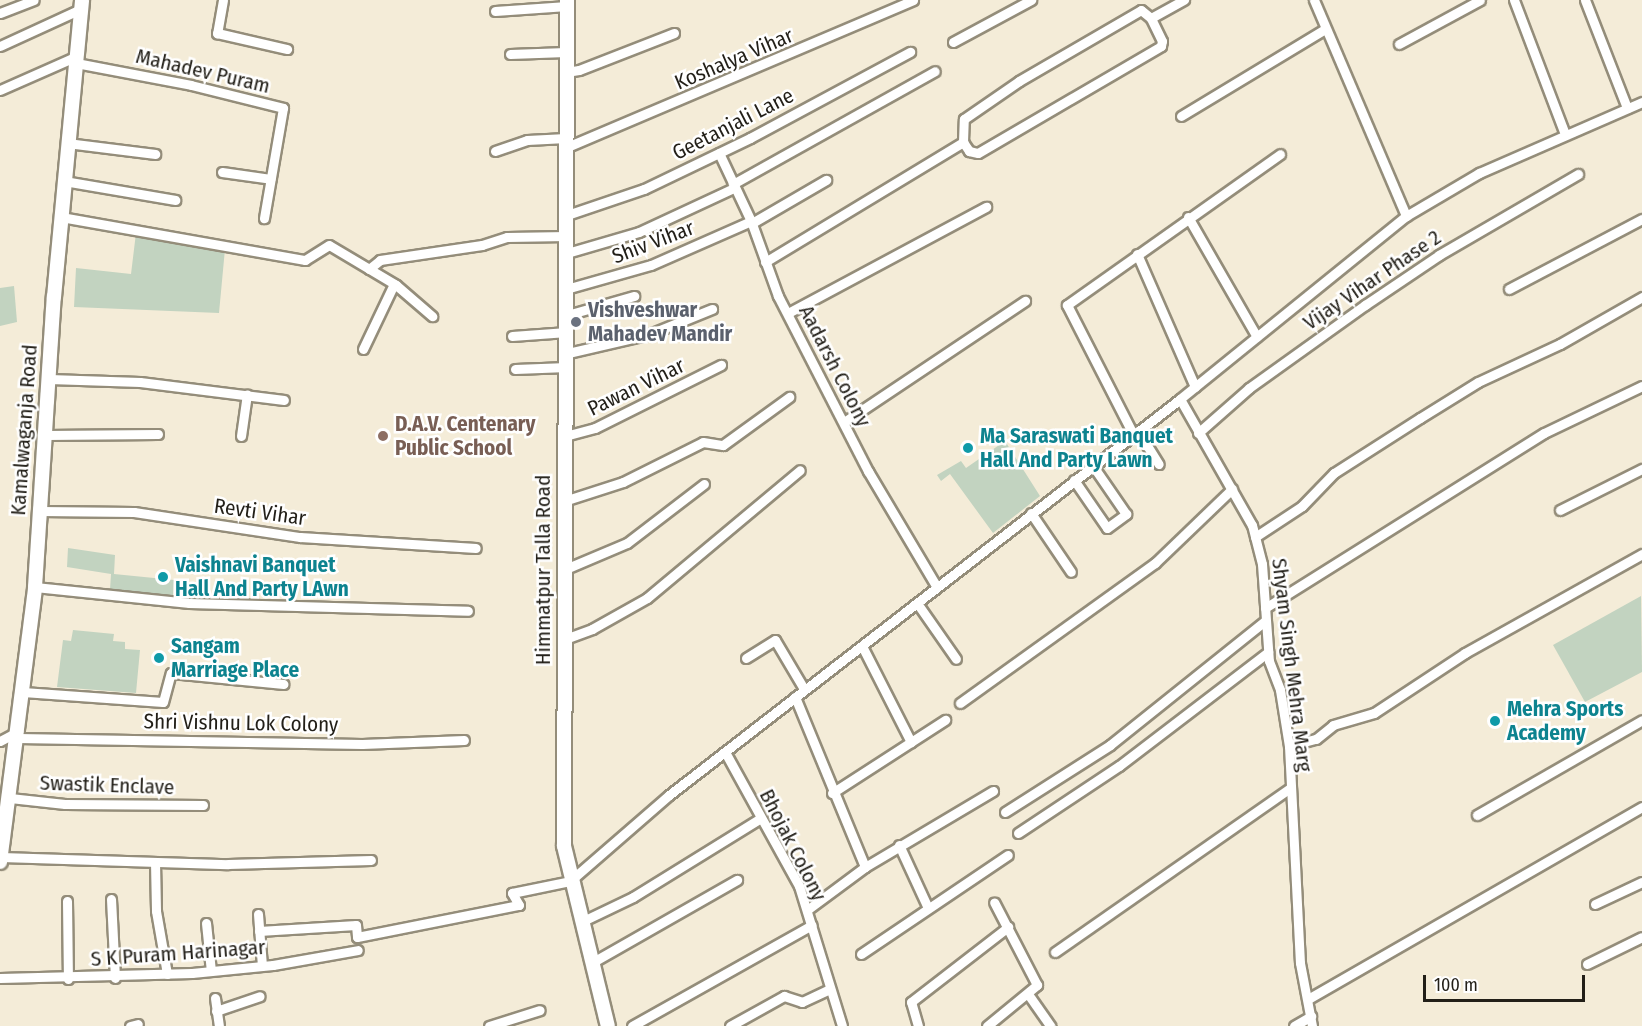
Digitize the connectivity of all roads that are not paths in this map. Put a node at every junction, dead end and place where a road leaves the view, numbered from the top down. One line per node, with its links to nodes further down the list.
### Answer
1 (34, 0): 13 (street)
2 (223, 0): 20 (street)
3 (913, 0): 34 (street, Koshalya Vihar)
4 (1031, 0): 17 (street)
5 (1184, 0): 14 (street)
6 (1314, 0): 15 (street)
7 (1480, 0): 18 (street)
8 (1514, 0): 31 (street)
9 (1585, 0): 29 (street)
10 (567, 3): 12 (street); 21 (street, Himmatpur Talla Road)
11 (81, 4): 19 (street); 24 (street, Kamalwaganja Road)
12 (495, 11)
13 (0, 13)
14 (1151, 18): 32 (street); 32 (street)
15 (1325, 29): 30 (street); 48 (street)
16 (674, 33): 26 (street)
17 (953, 42)
18 (1399, 44)
19 (0, 46)
20 (286, 49)
21 (566, 52): 23 (street); 26 (street, Himmatpur Talla Road)
22 (910, 52): 36 (street, Geetanjali Lane)
23 (510, 54)
24 (77, 59): 27 (street); 33 (street, Kamalwaganja Road); 41 (street, Mahadev Puram)
25 (935, 71): 44 (street)
26 (566, 72): 34 (street, Himmatpur Talla Road)
27 (0, 90)
28 (1642, 102): 29 (street)
29 (1627, 108): 31 (street)
30 (1182, 116)
31 (1565, 134): 48 (street)
32 (963, 142): 57 (street)
33 (67, 143): 37 (street); 43 (street, Kamalwaganja Road)
34 (566, 143): 35 (street); 47 (street, Himmatpur Talla Road)
35 (495, 151)
36 (719, 153): 44 (street, Aadarsh Colony); 47 (street, Geetanjali Lane)
37 (155, 154)
38 (1280, 154): 49 (street)
39 (222, 172): 41 (street)
40 (1578, 174): 85 (street, Vijay Vihar Phase 2)
41 (270, 179): 51 (street, Mahadev Puram)
42 (826, 180): 53 (street, Shiv Vihar)
43 (64, 181): 45 (street); 50 (street, Kamalwaganja Road)
44 (734, 186): 53 (street, Aadarsh Colony); 55 (street)
45 (175, 200)
46 (986, 207): 66 (street)
47 (567, 215): 54 (street, Himmatpur Talla Road)
48 (1406, 216): 71 (street)
49 (1188, 217): 56 (street); 71 (street)
50 (61, 218): 58 (street); 76 (street, Kamalwaganja Road)
51 (264, 218)
52 (1642, 219): 61 (street)
53 (751, 222): 57 (street, Aadarsh Colony); 60 (street, Shiv Vihar)
54 (567, 236): 55 (street, Himmatpur Talla Road); 58 (street)
55 (567, 253): 60 (street, Himmatpur Talla Road)
56 (1137, 254): 78 (street); 84 (street)
57 (765, 262): 66 (street, Aadarsh Colony)
58 (374, 265): 59 (street)
59 (394, 284): 68 (street); 72 (street)
60 (566, 289): 67 (street, Himmatpur Talla Road)
61 (1509, 289)
62 (634, 296): 67 (street)
63 (1642, 297): 101 (street)
64 (1025, 301): 83 (street)
65 (712, 309): 73 (street)
66 (788, 314): 83 (street, Aadarsh Colony)
67 (567, 315): 69 (street, Himmatpur Talla Road)
68 (432, 316)
69 (567, 332): 70 (street); 73 (street, Himmatpur Talla Road)
70 (512, 336)
71 (1257, 337): 78 (street)
72 (363, 349)
73 (567, 360): 75 (street); 89 (street, Himmatpur Talla Road)
74 (721, 365): 89 (street, Pawan Vihar)
75 (515, 369)
76 (49, 379): 79 (street); 87 (street, Kamalwaganja Road)
77 (1642, 386): 109 (street)
78 (1195, 387): 81 (street)
79 (247, 394): 82 (street); 88 (street)
80 (789, 397): 97 (street)
81 (1180, 399): 84 (street); 85 (street, Shyam Singh Mehra Marg)
82 (284, 400)
83 (843, 422): 107 (street, Aadarsh Colony)
84 (1135, 432): 90 (street); 91 (street)
85 (1198, 433): 96 (street, Shyam Singh Mehra Marg)
86 (158, 434): 87 (street)
87 (45, 435): 99 (street, Kamalwaganja Road)
88 (241, 436)
89 (565, 436): 97 (street, Himmatpur Talla Road)
90 (1159, 464)
91 (1093, 466): 94 (street); 94 (street)
92 (1642, 469): 98 (street)
93 (800, 470): 112 (street)
94 (1074, 480): 100 (street)
95 (704, 484): 104 (street)
96 (1232, 489): 101 (street, Shyam Singh Mehra Marg); 121 (street)
97 (564, 501): 104 (street, Himmatpur Talla Road)
98 (1560, 510)
99 (40, 511): 102 (street, Revti Vihar); 106 (street, Kamalwaganja Road)
100 (1031, 513): 105 (street); 107 (street)
101 (1256, 537): 109 (street, Shyam Singh Mehra Marg)
102 (476, 548)
103 (1642, 554): 128 (street)
104 (563, 570): 112 (street, Himmatpur Talla Road)
105 (1071, 572)
106 (34, 587): 110 (street); 119 (street, Kamalwaganja Road)
107 (937, 587): 108 (street)
108 (917, 603): 113 (street); 116 (street)
109 (1265, 608): 111 (street, Shyam Singh Mehra Marg)
110 (468, 611)
111 (1266, 621): 114 (street, Shyam Singh Mehra Marg); 136 (street)
112 (565, 639): 148 (street, Himmatpur Talla Road)
113 (862, 646): 118 (street); 127 (street)
114 (1269, 652): 128 (street, Shyam Singh Mehra Marg); 139 (street)
115 (746, 658): 118 (street)
116 (956, 659)
117 (283, 684): 119 (street)
118 (804, 689): 120 (street)
119 (22, 692): 124 (street, Kamalwaganja Road)
120 (795, 698): 129 (street); 133 (street)
121 (960, 703)
122 (945, 720): 127 (street)
123 (1642, 720): 137 (street)
124 (18, 734): 125 (street, Shri Vishnu Lok Colony); 126 (street); 132 (street, Kamalwaganja Road)
125 (464, 740)
126 (0, 741)
127 (911, 742): 133 (street)
128 (1288, 746): 130 (street, Shyam Singh Mehra Marg)
129 (724, 752): 138 (street, Bhojak Colony); 148 (street)
130 (1289, 789): 164 (street); 178 (street, Shyam Singh Mehra Marg)
131 (993, 791): 140 (street)
132 (7, 793): 134 (street, Swastik Enclave); 142 (street, Kamalwaganja Road)
133 (832, 793): 146 (street)
134 (203, 805)
135 (1642, 807): 178 (street)
136 (1005, 812)
137 (1477, 815)
138 (761, 818): 155 (street, Bhojak Colony); 157 (street)
139 (1018, 833)
140 (899, 845): 146 (street); 154 (street)
141 (1008, 855): 154 (street)
142 (1, 857): 144 (street, Kamalwaganja Road); 145 (street)
143 (371, 860): 145 (street)
144 (0, 862)
145 (155, 862): 170 (street)
146 (865, 867): 155 (street)
147 (737, 880): 166 (street)
148 (570, 881): 157 (street, Himmatpur Talla Road); 161 (street)
149 (1642, 882): 153 (street)
150 (111, 899): 172 (street)
151 (67, 901): 173 (street)
152 (994, 902): 160 (street)
153 (1595, 904)
154 (928, 908): 165 (street)
155 (807, 910): 159 (street, Bhojak Colony)
156 (258, 914): 161 (street)
157 (583, 921): 166 (street, Himmatpur Talla Road)
158 (206, 923): 169 (street)
159 (813, 926): 174 (street, Bhojak Colony); 185 (street)
160 (1008, 927): 175 (street); 188 (street)
161 (259, 931): 168 (street)
162 (1642, 937): 167 (street)
163 (357, 950): 168 (street, S K Puram Harinagar)
164 (1055, 952)
165 (861, 954)
166 (593, 962): 184 (street, Himmatpur Talla Road)
167 (1587, 964)
168 (262, 966): 169 (street, S K Puram Harinagar)
169 (211, 971): 170 (street, S K Puram Harinagar)
170 (167, 974): 172 (street, S K Puram Harinagar)
171 (0, 978): 173 (street, S K Puram Harinagar)
172 (115, 978): 173 (street, S K Puram Harinagar)
173 (68, 979)
174 (830, 989): 186 (street); 187 (street, Bhojak Colony)
175 (1028, 994): 189 (street); 190 (street)
176 (260, 996): 180 (street)
177 (215, 998): 180 (street)
178 (1308, 999): 181 (street, Shyam Singh Mehra Marg)
179 (540, 1010): 183 (street)
180 (216, 1011): 182 (street)
181 (1311, 1021): 191 (street)
182 (219, 1026)
183 (489, 1026)
184 (608, 1026)
185 (633, 1026)
186 (730, 1026)
187 (842, 1026)
188 (918, 1026)
189 (987, 1026)
190 (1050, 1026)
191 (1294, 1026)

